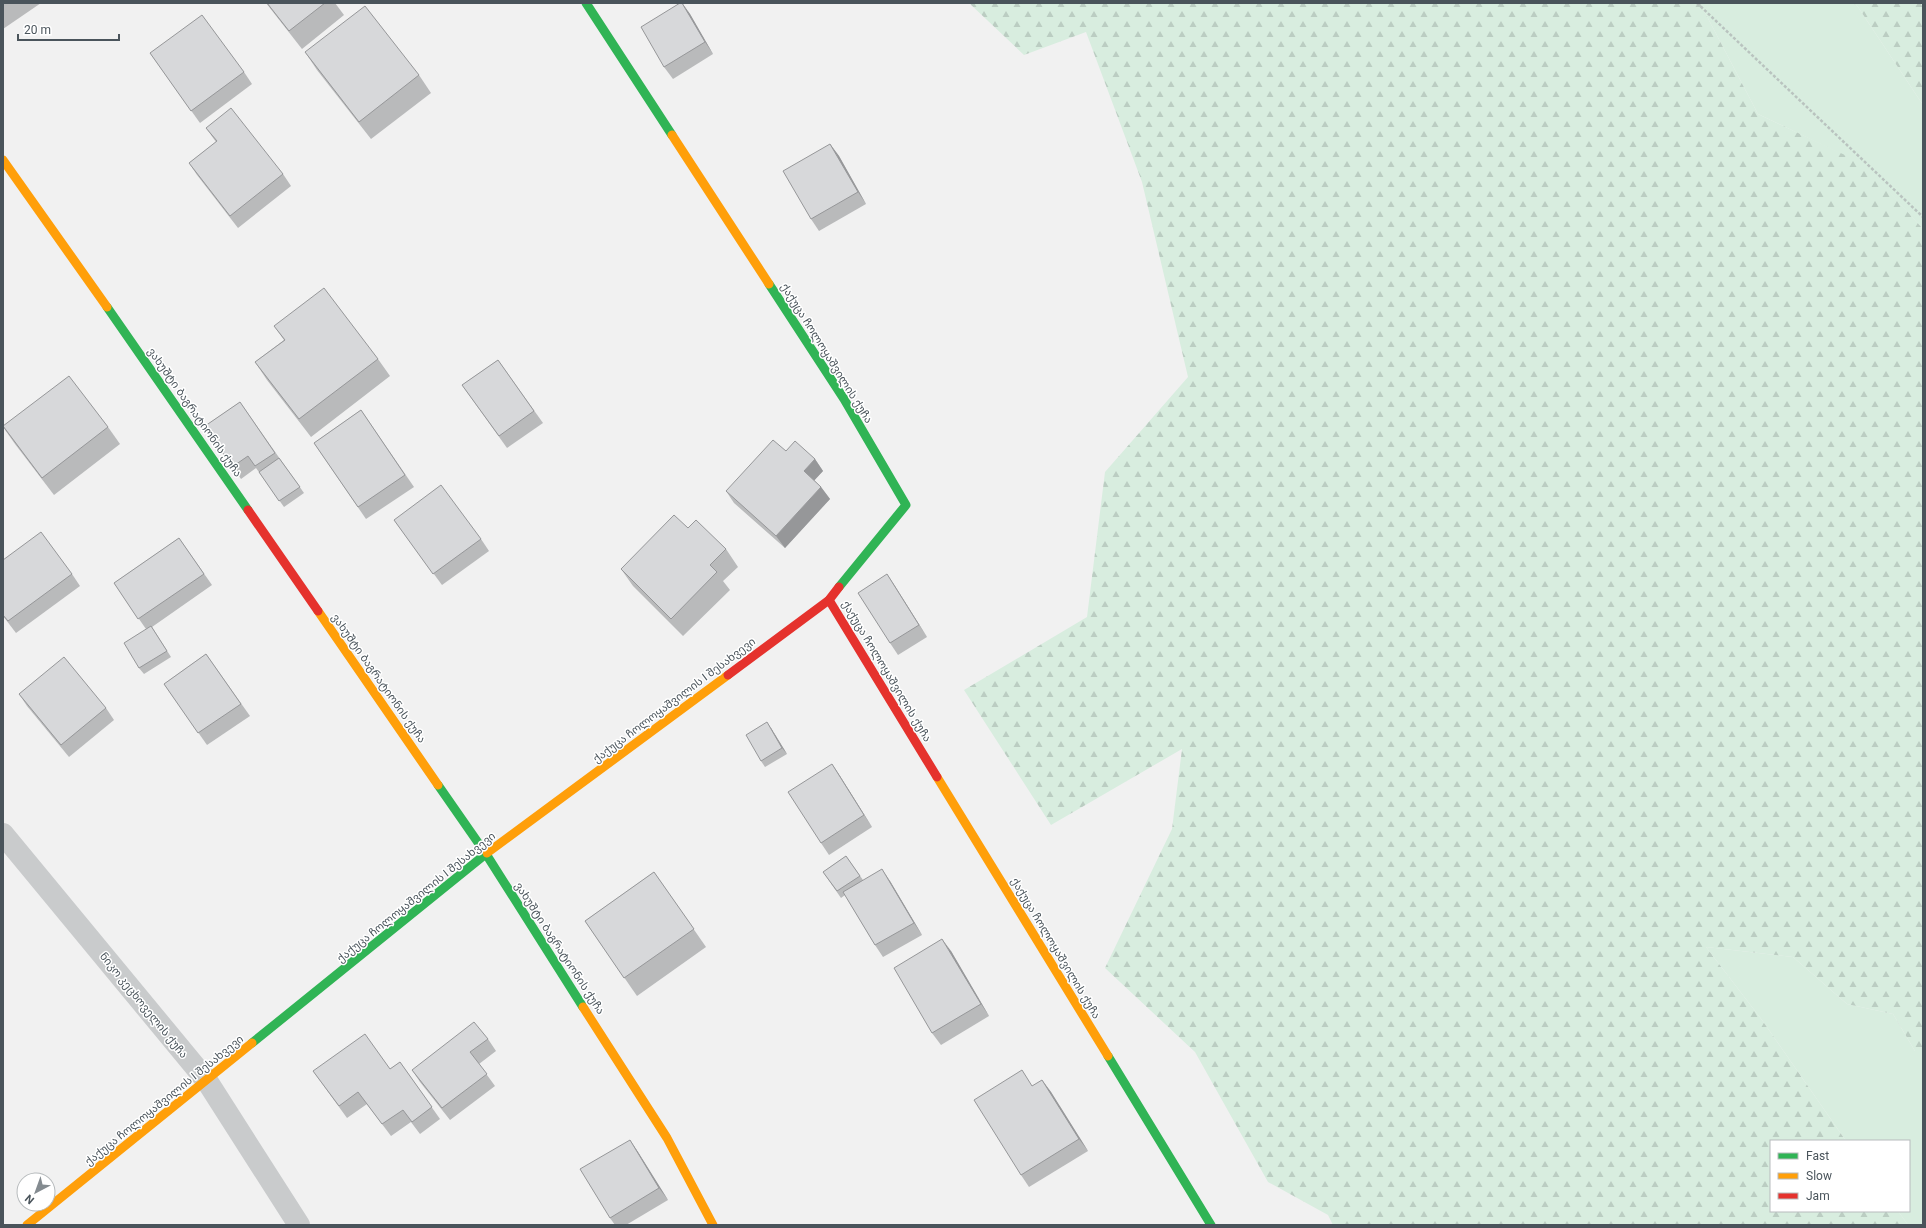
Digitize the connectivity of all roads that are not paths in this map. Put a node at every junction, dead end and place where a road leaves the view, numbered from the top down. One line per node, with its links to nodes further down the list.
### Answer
1 (586, 3): 3 (street, ქაქუცა ჩოლოყაშვილის ქუჩა)
2 (3, 160): 5 (street, ვახუშტი ბაგრატიონის ქუჩა)
3 (829, 600): 5 (street, ქაქუცა ჩოლოყაშვილის I შესახვევი); 10 (street, ქაქუცა ჩოლოყაშვილის ქუჩა)
4 (3, 834): 6 (street, ნიკო კეცხოველის ქუჩა)
5 (486, 854): 6 (street, ქაქუცა ჩოლოყაშვილის I შესახვევი); 9 (street, ვახუშტი ბაგრატიონის ქუჩა)
6 (207, 1082): 7 (street, ქაქუცა ჩოლოყაშვილის I შესახვევი); 8 (street, ნიკო კეცხოველის ქუჩა)
7 (27, 1225)
8 (299, 1225)
9 (713, 1225)
10 (1211, 1225)

